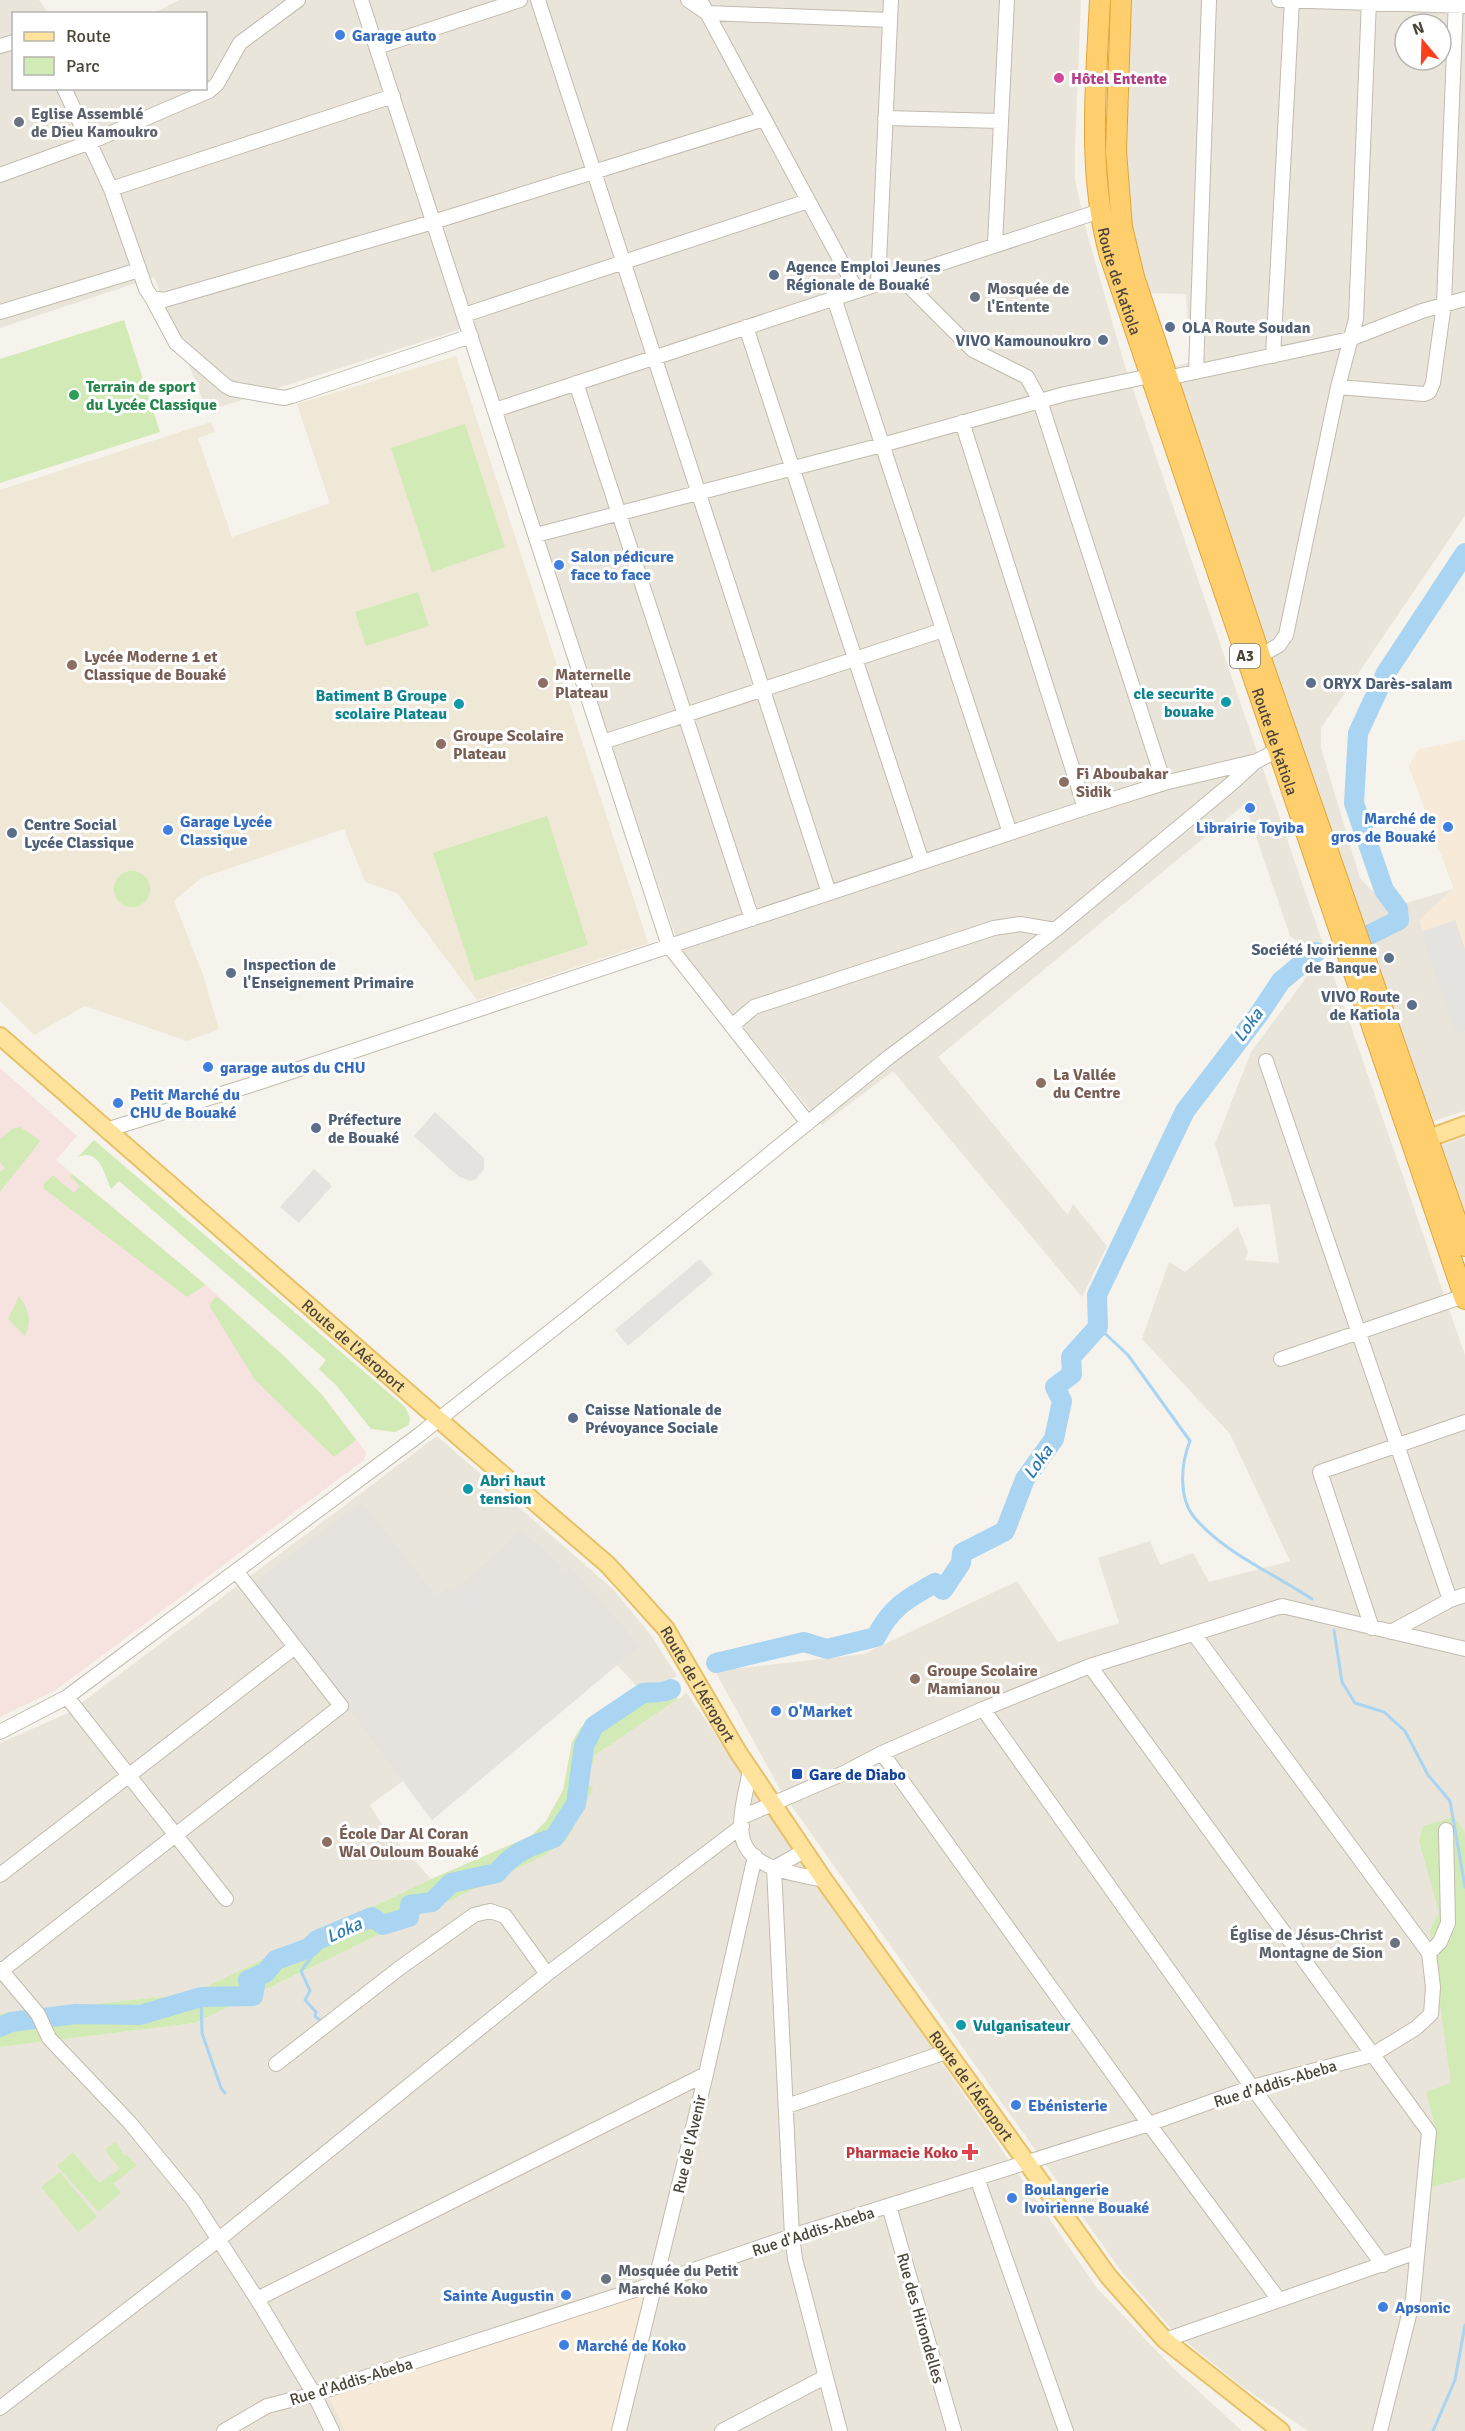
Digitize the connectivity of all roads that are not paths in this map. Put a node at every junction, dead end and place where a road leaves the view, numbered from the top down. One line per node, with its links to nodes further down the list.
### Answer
1 (298, 0): 24 (street)
2 (362, 0): 18 (street)
3 (520, 0): 18 (street)
4 (538, 0): 25 (street)
5 (688, 0): 16 (street)
6 (700, 0): 16 (street)
7 (891, 0): 17 (street)
8 (1007, 0): 23 (street)
9 (1100, 0): 29 (highway, Route de Katiola / A3)
10 (1121, 0): 49 (highway, Route de Katiola / A3)
11 (1209, 0): 48 (street)
12 (1279, 0): 13 (street)
13 (1292, 0): 14 (street); 46 (street)
14 (1369, 1): 15 (street); 45 (street)
15 (1459, 4): 40 (street)
16 (707, 13): 17 (street); 22 (street)
17 (890, 20): 21 (street)
18 (377, 47): 20 (street)
19 (65, 90): 24 (street)
20 (393, 96): 27 (street); 30 (street)
21 (885, 118): 23 (street); 35 (street)
22 (764, 119): 25 (street); 28 (street)
23 (1000, 121): 31 (street)
24 (88, 143): 26 (street); 27 (street)
25 (594, 172): 30 (street); 32 (street)
26 (0, 176)
27 (111, 189): 33 (street)
28 (808, 201): 32 (street); 36 (street)
29 (1100, 211): 31 (street); 49 (highway, Route de Katiola / A3)
30 (433, 222): 37 (street); 42 (street)
31 (995, 244): 34 (street)
32 (623, 263): 42 (street); 47 (street)
33 (139, 270): 37 (street); 41 (street)
34 (900, 277): 35 (street); 52 (street)
35 (878, 284): 36 (street)
36 (857, 291): 38 (street)
37 (152, 298): 44 (street)
38 (834, 298): 43 (street); 55 (street)
39 (1465, 299): 40 (street)
40 (1444, 304): 45 (street); 51 (street)
41 (0, 312)
42 (464, 315): 44 (street)
43 (746, 327): 47 (street); 56 (street)
44 (471, 336): 53 (street)
45 (1350, 339): 46 (street); 51 (street)
46 (1273, 356): 48 (street)
47 (654, 358): 50 (street); 57 (street)
48 (1196, 372): 49 (street)
49 (1158, 377): 52 (street); 61 (highway, Route de Katiola / A3); 66 (highway, Route de Katiola / A3)
50 (576, 383): 53 (street); 58 (street)
51 (1338, 387): 61 (street)
52 (1040, 401): 54 (street); 68 (street)
53 (495, 410): 59 (street)
54 (962, 422): 55 (street); 69 (street)
55 (882, 445): 56 (street); 60 (street)
56 (792, 469): 57 (street); 62 (street)
57 (698, 492): 58 (street); 63 (street)
58 (618, 512): 59 (street); 64 (street)
59 (536, 535): 65 (street)
60 (944, 630): 62 (street); 70 (street)
61 (1260, 656): 66 (highway, Route de Katiola / A3)
62 (855, 659): 63 (street); 71 (street)
63 (762, 689): 64 (street); 72 (street)
64 (685, 715): 65 (street); 73 (street)
65 (603, 742): 75 (street)
66 (1284, 747): 67 (street); 82 (highway, Route de Katiola / A3)
67 (1255, 762): 68 (street); 74 (street)
68 (1164, 783): 69 (street)
69 (1085, 808): 70 (street)
70 (1010, 833): 71 (street)
71 (922, 862): 72 (street)
72 (829, 893): 73 (street)
73 (752, 919): 75 (street)
74 (1055, 930): 76 (street); 79 (street)
75 (669, 946): 76 (street); 81 (street)
76 (733, 1025): 79 (street)
77 (0, 1036): 81 (main road, Route de l'Aéroport)
78 (1266, 1061): 85 (street)
79 (808, 1123): 87 (street)
80 (1465, 1125): 82 (main road)
81 (106, 1130): 87 (main road, Route de l'Aéroport)
82 (1419, 1141): 83 (highway, Route de Katiola / A3); 84 (highway, Route de Katiola / A3)
83 (1465, 1246)
84 (1464, 1298): 85 (street)
85 (1358, 1332): 86 (street); 89 (street)
86 (1281, 1359)
87 (439, 1420): 90 (street); 103 (main road, Route de l'Aéroport)
88 (1465, 1422): 89 (street)
89 (1397, 1446): 92 (street); 93 (street)
90 (236, 1571): 96 (street); 99 (street)
91 (1465, 1595): 92 (street)
92 (1450, 1600): 94 (street)
93 (1372, 1628): 94 (street); 95 (street)
94 (1391, 1632): 97 (street)
95 (1194, 1634): 98 (street); 115 (street)
96 (295, 1647): 104 (street); 108 (street)
97 (1465, 1649)
98 (1090, 1666): 100 (street); 119 (street)
99 (67, 1698): 101 (street); 104 (street)
100 (982, 1709): 102 (street); 122 (street)
101 (0, 1732)
102 (882, 1753): 105 (street); 124 (street)
103 (750, 1769): 105 (main road, Route de l'Aéroport); 106 (street)
104 (129, 1775): 108 (street); 112 (street)
105 (771, 1803): 106 (street); 109 (main road, Route de l'Aéroport)
106 (742, 1821): 110 (street); 117 (street)
107 (1446, 1830): 115 (street)
108 (176, 1835): 114 (street); 116 (street)
109 (804, 1851): 111 (street); 113 (main road, Route de l'Aéroport)
110 (755, 1856): 111 (street); 121 (street, Rue de l'Avenir)
111 (774, 1868): 113 (street); 123 (street)
112 (0, 1875)
113 (824, 1880): 118 (main road, Route de l'Aéroport)
114 (226, 1899)
115 (1429, 1953): 119 (street, Rue d'Addis-Abeba)
116 (1, 1970): 129 (street)
117 (547, 1974): 120 (street); 129 (street)
118 (946, 2052): 123 (street); 125 (main road, Route de l'Aéroport)
119 (1372, 2055): 122 (street, Rue d'Addis-Abeba); 130 (street)
120 (276, 2064)
121 (706, 2074): 132 (street, Rue de l'Avenir); 133 (street)
122 (1252, 2087): 124 (street, Rue d'Addis-Abeba); 131 (street)
123 (787, 2106): 128 (street)
124 (1149, 2124): 125 (street, Rue d'Addis-Abeba); 134 (street)
125 (1026, 2162): 126 (street, Rue d'Addis-Abeba); 135 (main road, Route de l'Aéroport)
126 (977, 2178): 127 (street, Rue d'Addis-Abeba); 145 (street)
127 (889, 2206): 128 (street, Rue d'Addis-Abeba); 144 (street, Rue des Hirondelles)
128 (792, 2236): 132 (street, Rue d'Addis-Abeba); 136 (street)
129 (218, 2240): 133 (street); 138 (street)
130 (1417, 2252): 131 (street); 147 (street)
131 (1383, 2265): 134 (street)
132 (656, 2283): 137 (street, Rue d'Addis-Abeba); 141 (street, Rue de l'Avenir)
133 (257, 2299): 137 (street)
134 (1279, 2300): 135 (street)
135 (1165, 2340): 146 (main road, Route de l'Aéroport)
136 (825, 2376): 142 (street); 143 (street)
137 (314, 2394): 139 (street, Rue d'Addis-Abeba); 140 (street)
138 (0, 2408)
139 (224, 2431)
140 (332, 2431)
141 (619, 2431)
142 (722, 2431)
143 (840, 2431)
144 (954, 2431)
145 (1066, 2431)
146 (1280, 2431)
147 (1380, 2431)

